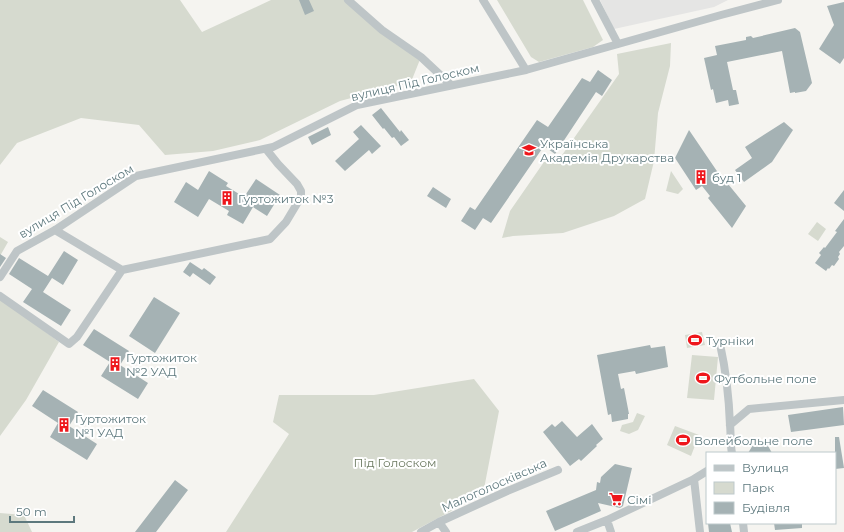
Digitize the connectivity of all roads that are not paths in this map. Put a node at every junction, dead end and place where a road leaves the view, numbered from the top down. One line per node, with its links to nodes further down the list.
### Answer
1 (348, 0): 7 (street)
2 (483, 0): 6 (street)
3 (595, 0): 5 (street)
4 (778, 0): 5 (street, вулиця Під Голоском)
5 (618, 44): 6 (street, вулиця Під Голоском)
6 (526, 70): 7 (street, вулиця Під Голоском)
7 (451, 85): 8 (street, вулиця Під Голоском)
8 (266, 149): 9 (street, вулиця Під Голоском); 10 (street)
9 (55, 230): 10 (street); 11 (street, вулиця Під Голоском)
10 (122, 270): 12 (street)
11 (0, 277)
12 (0, 296)
13 (720, 344): 15 (street)
14 (844, 400): 15 (street)
15 (730, 425): 16 (street)
16 (731, 450)
17 (558, 470): 21 (street, Малоголосківська)
18 (706, 472): 19 (street)
19 (694, 479): 20 (street); 26 (street)
20 (607, 520): 24 (street); 25 (street)
21 (439, 522): 22 (street, Малоголосківська); 23 (street, Малоголосківська)
22 (421, 532)
23 (446, 532)
24 (577, 532)
25 (611, 532)
26 (700, 532)

